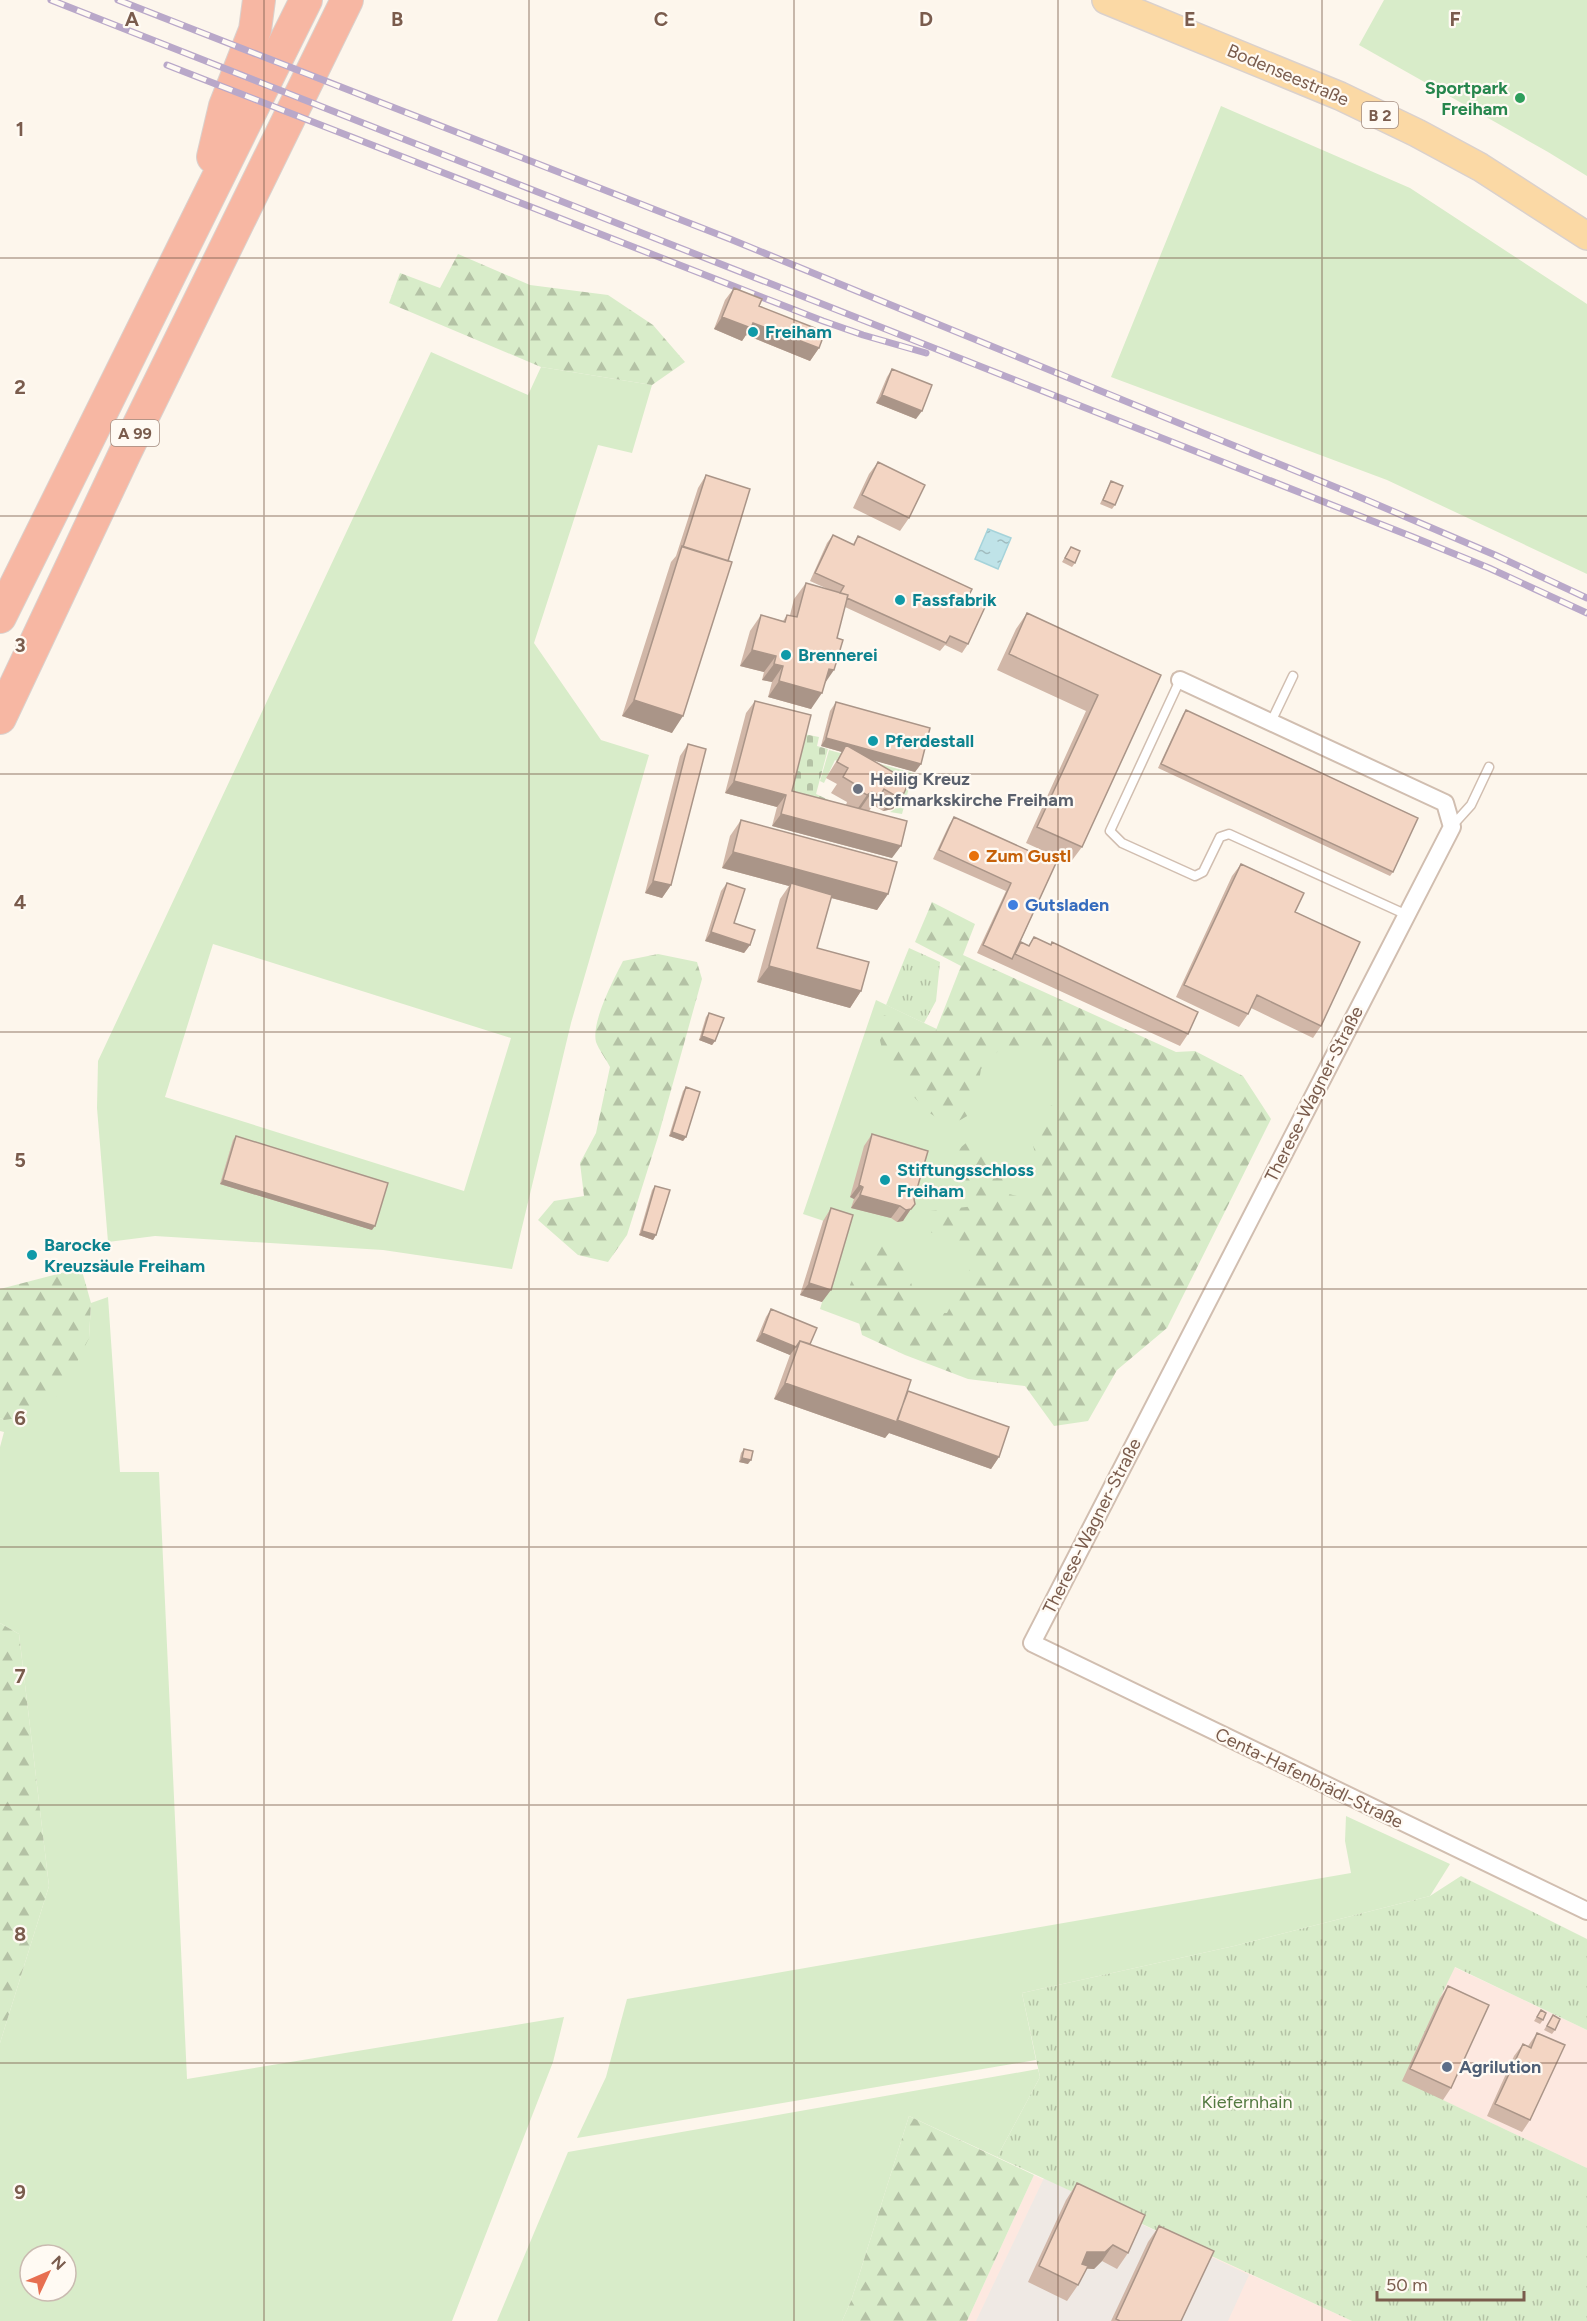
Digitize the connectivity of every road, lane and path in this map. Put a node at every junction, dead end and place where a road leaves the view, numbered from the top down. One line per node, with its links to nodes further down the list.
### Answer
1 (259, 0): 5 (highway)
2 (306, 0): 5 (highway, A 99)
3 (347, 0): 10 (highway, A 99)
4 (1106, 0): 6 (main road, Bodenseestraße / B 2)
5 (200, 211): 7 (highway, A 99)
6 (1587, 236)
7 (0, 617)
8 (1293, 676): 11 (lane)
9 (1180, 680): 11 (street); 14 (lane)
10 (0, 718)
11 (1271, 722): 13 (street)
12 (1489, 767): 13 (lane)
13 (1452, 826): 14 (street, Therese-Wagner-Straße)
14 (1407, 915): 15 (street, Therese-Wagner-Straße)
15 (1032, 1644): 16 (street, Centa-Hafenbrädl-Straße)
16 (1587, 1911)

